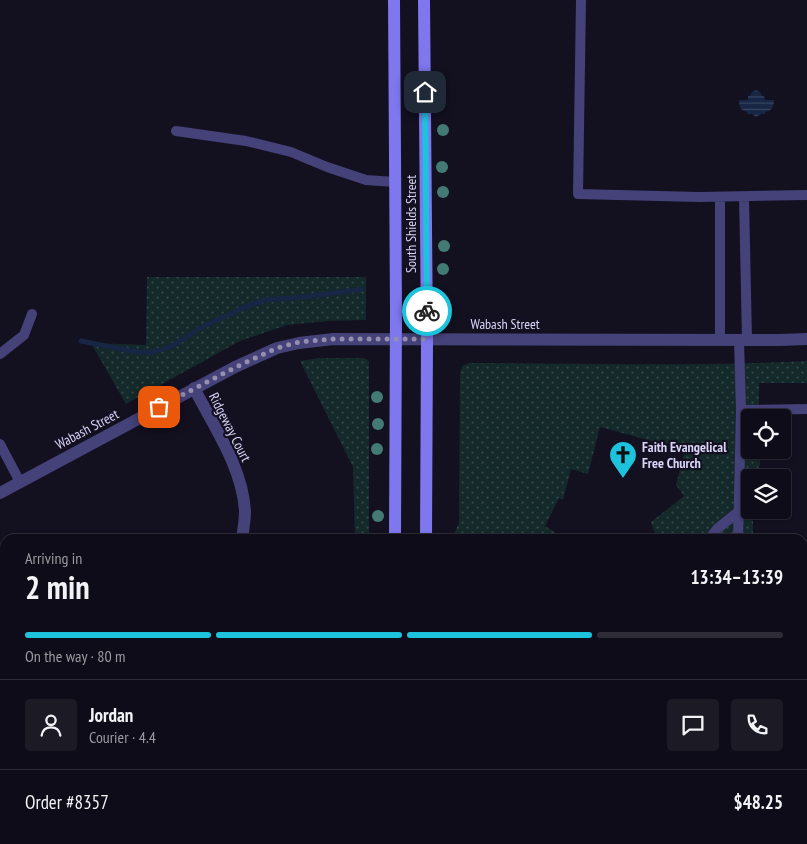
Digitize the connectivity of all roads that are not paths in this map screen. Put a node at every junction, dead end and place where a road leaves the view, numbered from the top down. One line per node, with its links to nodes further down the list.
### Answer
1 (394, 0): 5 (main road, South Shields Street)
2 (424, 0): 11 (main road, South Shields Street)
3 (581, 0): 7 (lane)
4 (176, 131): 5 (lane)
5 (396, 182): 10 (main road, South Shields Street)
6 (807, 195): 8 (lane)
7 (720, 197): 8 (lane); 13 (lane)
8 (744, 197): 14 (lane)
9 (32, 314): 15 (lane)
10 (396, 339): 11 (street, Wabash Street); 16 (street, Wabash Street); 26 (main road, South Shields Street)
11 (427, 339): 13 (street, Wabash Street); 27 (main road, South Shields Street)
12 (807, 339): 14 (street, Wabash Street)
13 (720, 340): 14 (street, Wabash Street)
14 (743, 340): 17 (lane)
15 (0, 354)
16 (194, 388): 22 (street, Wabash Street); 25 (street, Ridgeway Court)
17 (741, 409)
18 (791, 409): 19 (lane)
19 (807, 409)
20 (741, 410): 24 (lane)
21 (0, 444): 22 (lane)
22 (20, 482): 23 (street, Wabash Street)
23 (0, 493)
24 (738, 512): 28 (lane); 29 (lane)
25 (243, 534)
26 (395, 534)
27 (426, 534)
28 (713, 534)
29 (738, 534)

